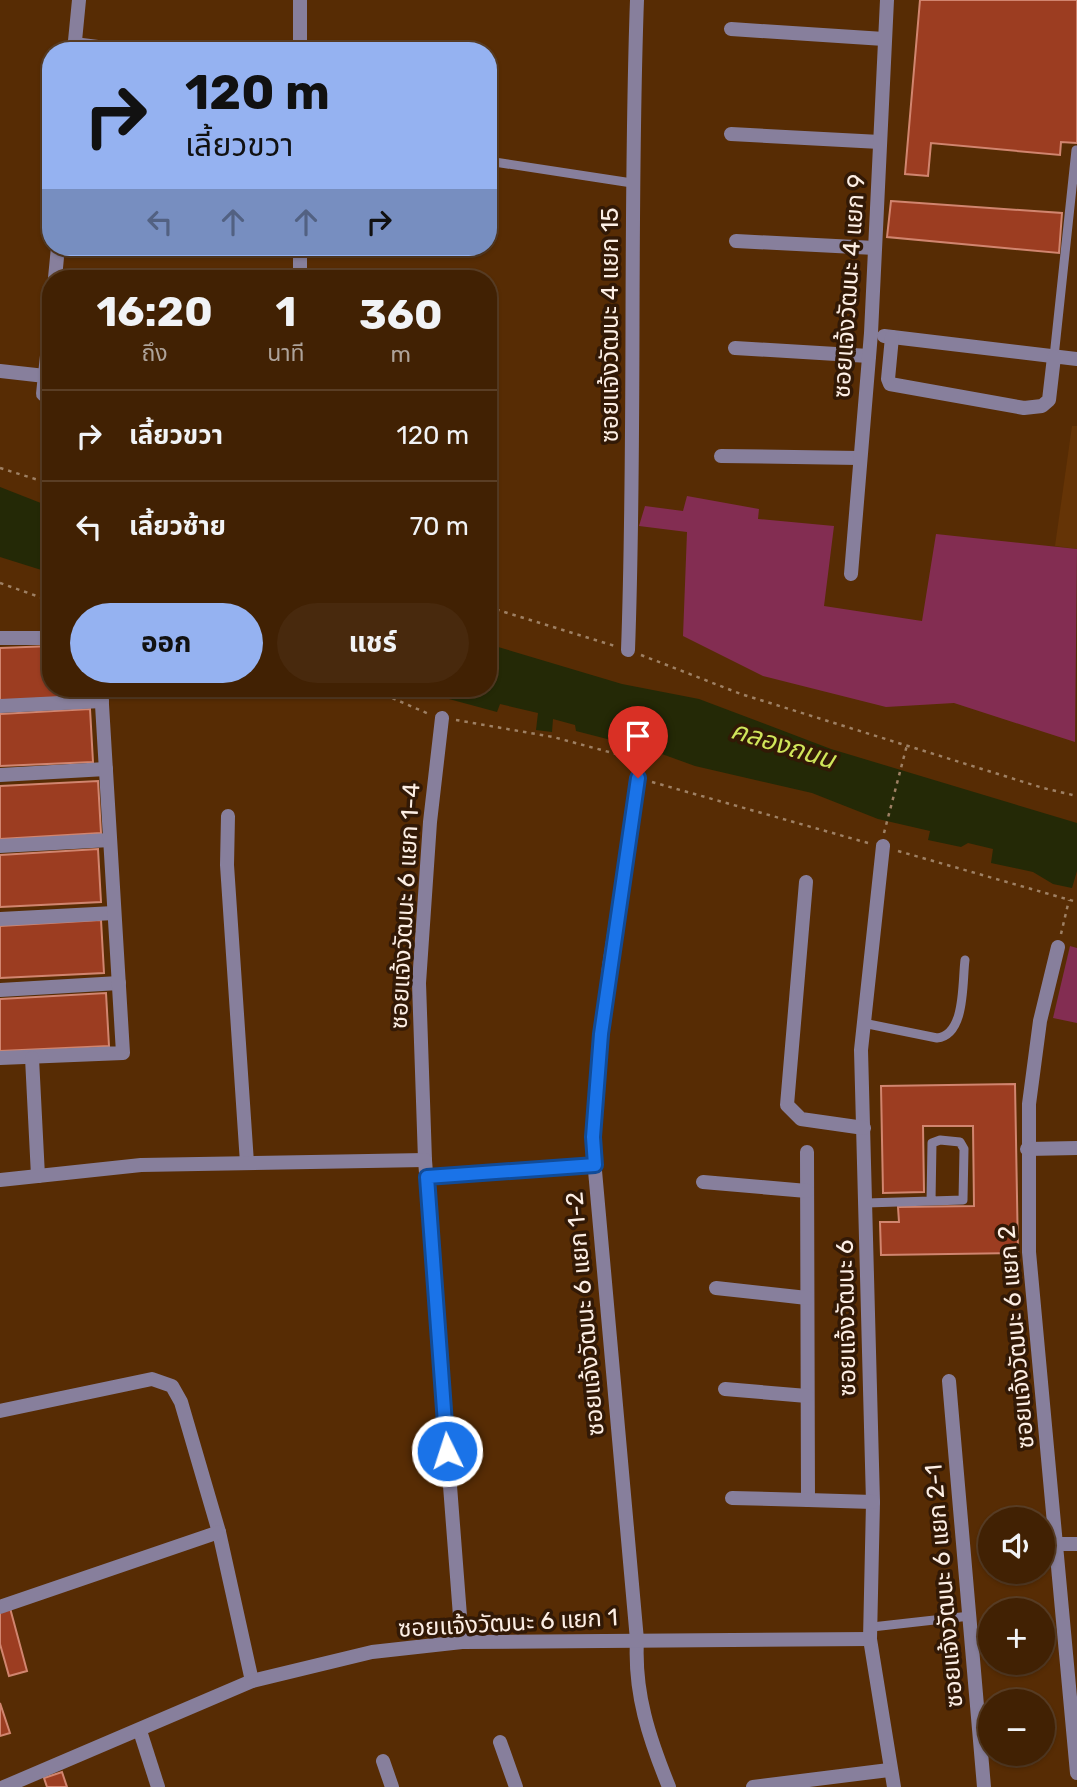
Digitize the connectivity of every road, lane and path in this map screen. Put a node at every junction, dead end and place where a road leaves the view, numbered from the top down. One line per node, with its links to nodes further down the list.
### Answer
1 (79, 0): 7 (street)
2 (300, 0): 8 (street)
3 (637, 0): 13 (street, ซอยแจ้งวัฒนะ 4 แยก 15)
4 (887, 0): 6 (street, ซอยแจ้งวัฒนะ 4 แยก 9)
5 (731, 29): 6 (street)
6 (884, 39): 10 (street, ซอยแจ้งวัฒนะ 4 แยก 9)
7 (75, 42)
8 (300, 42)
9 (731, 134): 10 (street)
10 (880, 142): 15 (street, ซอยแจ้งวัฒนะ 4 แยก 9)
11 (1076, 150): 20 (lane)
12 (497, 162): 13 (lane)
13 (632, 183): 34 (street, ซอยแจ้งวัฒนะ 4 แยก 15)
14 (736, 242): 15 (street)
15 (875, 248): 16 (street, ซอยแจ้งวัฒนะ 4 แยก 9)
16 (871, 333): 17 (street); 19 (street, ซอยแจ้งวัฒนะ 4 แยก 9)
17 (892, 337): 20 (street); 20 (street)
18 (735, 348): 19 (street)
19 (869, 356): 25 (street, ซอยแจ้งวัฒนะ 4 แยก 9)
20 (1054, 357): 21 (street)
21 (1077, 359)
22 (0, 371): 23 (street)
23 (42, 376)
24 (721, 456): 25 (street)
25 (859, 458): 28 (street, ซอยแจ้งวัฒนะ 4 แยก 9)
26 (0, 468): 27 (path)
27 (42, 481)
28 (851, 574)
29 (0, 583): 30 (path)
30 (42, 598)
31 (497, 610): 34 (path)
32 (0, 638): 33 (street)
33 (42, 638)
34 (628, 650): 40 (path)
35 (76, 697): 38 (street)
36 (101, 697): 41 (street)
37 (387, 697): 39 (path)
38 (0, 706)
39 (442, 718): 43 (path); 66 (street, ซอยแจ้งวัฒนะ 6 แยก 1-4)
40 (907, 745): 44 (path); 46 (path)
41 (106, 769): 42 (street); 47 (street)
42 (0, 775)
43 (638, 778): 49 (path); 68 (street, ซอยแจ้งวัฒนะ 6 แยก 1-2)
44 (1077, 796)
45 (228, 816): 67 (street)
46 (886, 824)
47 (110, 840): 48 (street); 53 (street)
48 (0, 846)
49 (883, 846): 51 (path); 59 (street, ซอยแจ้งวัฒนะ 6)
50 (806, 882): 62 (street)
51 (1069, 900): 52 (path); 55 (path)
52 (1077, 902)
53 (114, 913): 54 (street); 57 (street)
54 (0, 919)
55 (1058, 947): 64 (street, ซอยแจ้งวัฒนะ 6 แยก 2)
56 (965, 960): 59 (lane)
57 (119, 984): 58 (street); 61 (street)
58 (0, 990)
59 (863, 1023): 62 (street, ซอยแจ้งวัฒนะ 6)
60 (0, 1058): 61 (street)
61 (32, 1058): 69 (street)
62 (864, 1128): 75 (street, ซอยแจ้งวัฒนะ 6)
63 (1077, 1148): 64 (street)
64 (1027, 1149): 86 (street, ซอยแจ้งวัฒนะ 6 แยก 2)
65 (807, 1152): 73 (street)
66 (425, 1160): 67 (street); 70 (street, ซอยแจ้งวัฒนะ 6 แยก 1-4)
67 (247, 1163): 69 (street)
68 (595, 1165): 70 (street); 91 (street, ซอยแจ้งวัฒนะ 6 แยก 1-2)
69 (38, 1176): 71 (street)
70 (427, 1177): 92 (street, ซอยแจ้งวัฒนะ 6 แยก 1-4)
71 (0, 1180)
72 (703, 1182): 73 (street)
73 (807, 1191): 77 (street)
74 (931, 1201): 74 (lane); 75 (lane)
75 (866, 1203): 84 (street, ซอยแจ้งวัฒนะ 6)
76 (716, 1288): 77 (street)
77 (807, 1298): 80 (street)
78 (949, 1381): 89 (street, ซอยแจ้งวัฒนะ 6 แยก 2-1)
79 (725, 1389): 80 (street)
80 (807, 1396): 83 (street)
81 (0, 1411): 85 (street)
82 (732, 1498): 83 (street)
83 (808, 1500): 84 (street)
84 (873, 1502): 90 (street, ซอยแจ้งวัฒนะ 6)
85 (219, 1532): 88 (street); 93 (street)
86 (1056, 1544): 87 (street); 98 (street, ซอยแจ้งวัฒนะ 6 แยก 2)
87 (1077, 1544)
88 (0, 1607)
89 (971, 1616): 90 (lane); 106 (street, ซอยแจ้งวัฒนะ 6 แยก 2-1)
90 (871, 1633): 91 (street, ซอยแจ้งวัฒนะ 6 แยก 1); 97 (street, ซอยแจ้งวัฒนะ 6)
91 (637, 1640): 92 (street, ซอยแจ้งวัฒนะ 6 แยก 1); 103 (street, ซอยแจ้งวัฒนะ 6 แยก 1-2)
92 (462, 1642): 93 (street, ซอยแจ้งวัฒนะ 6 แยก 1)
93 (252, 1681): 94 (street, ซอยแจ้งวัฒนะ 6 แยก 1)
94 (140, 1731): 99 (street, ซอยแจ้งวัฒนะ 6 แยก 1); 100 (street)
95 (500, 1742): 102 (street)
96 (383, 1761): 101 (street)
97 (890, 1770): 104 (street); 105 (street, ซอยแจ้งวัฒนะ 6)
98 (1077, 1773)
99 (4, 1787)
100 (158, 1787)
101 (392, 1787)
102 (516, 1787)
103 (669, 1787)
104 (753, 1787)
105 (894, 1787)
106 (984, 1787)

